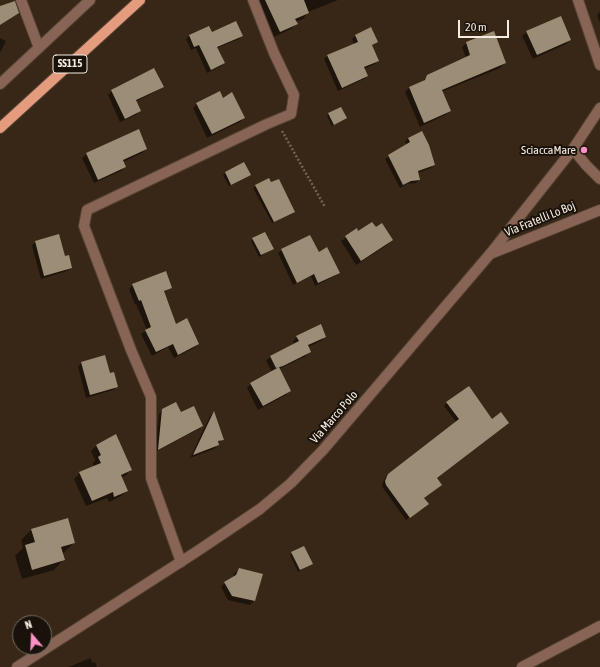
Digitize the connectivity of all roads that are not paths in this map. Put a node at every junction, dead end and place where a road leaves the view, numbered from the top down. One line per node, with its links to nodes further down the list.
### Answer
1 (21, 0): 6 (street)
2 (90, 0): 6 (street)
3 (140, 0): 10 (main road, SS115)
4 (253, 0): 15 (street)
5 (578, 0): 7 (street)
6 (39, 48): 8 (street)
7 (600, 65)
8 (0, 84)
9 (600, 108): 11 (street, Via Marco Polo)
10 (0, 128)
11 (573, 149): 12 (street); 14 (street, Via Marco Polo)
12 (600, 179)
13 (600, 210): 14 (street, Via Fratelli Lo Boj)
14 (490, 254): 15 (street, Via Marco Polo)
15 (181, 562): 17 (street, Via Marco Polo)
16 (600, 626): 18 (street)
17 (17, 667)
18 (522, 667)

